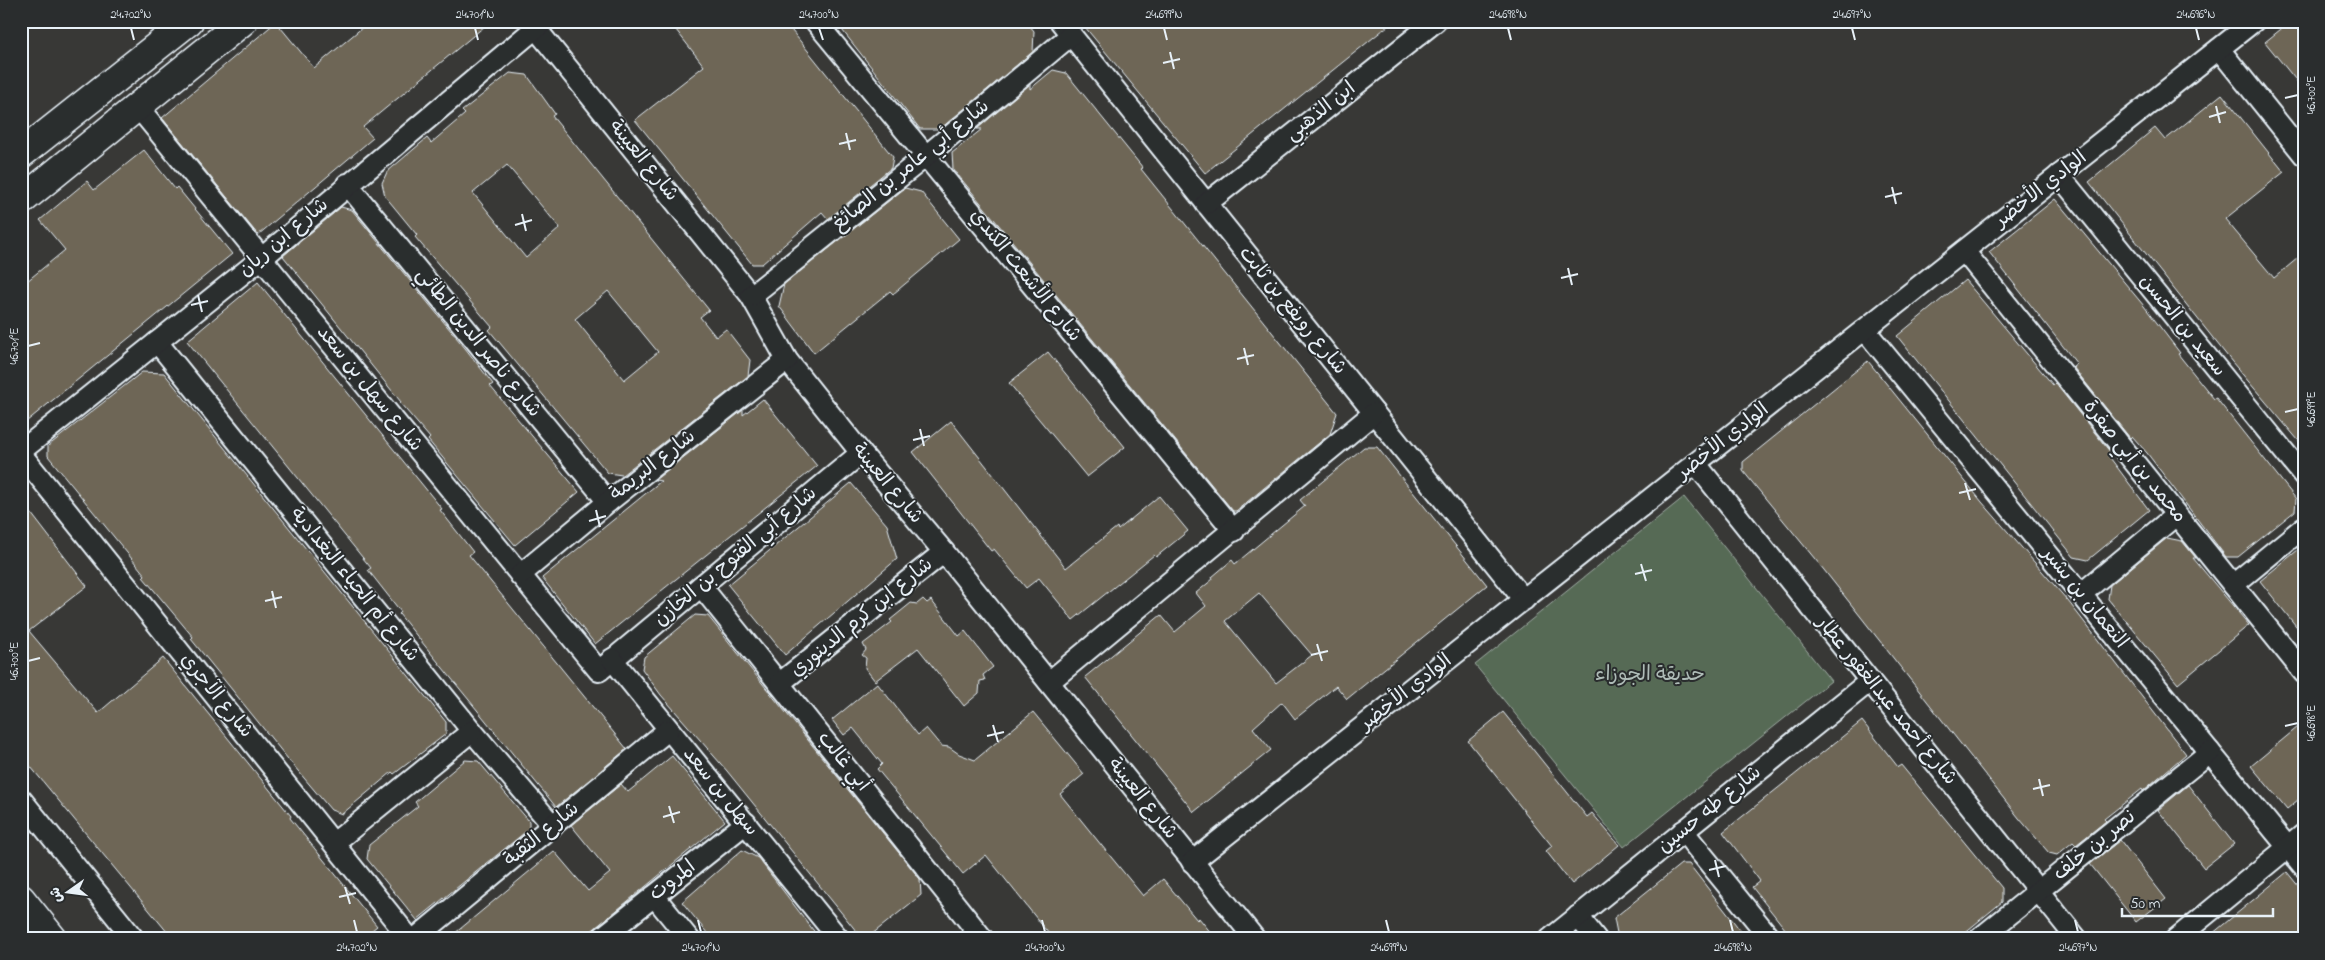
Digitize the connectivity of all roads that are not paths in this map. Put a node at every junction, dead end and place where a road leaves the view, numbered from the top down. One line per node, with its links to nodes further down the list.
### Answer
1 (188, 21): 10 (street)
2 (244, 21): 9 (street)
3 (815, 21): 12 (street, شارع الأشعث الكندي)
4 (1436, 21): 16 (street, ابن الذهبي)
5 (2254, 21): 8 (street, الوادي الأخضر)
6 (536, 23): 14 (street, شارع ابن ريان); 19 (street, شارع العيينة)
7 (1065, 28): 12 (street, شارع أبي عامر بن الصائغ); 16 (street, شارع رويفع بن ثابت)
8 (2219, 49): 11 (street); 13 (street, الوادي الأخضر)
9 (138, 107): 15 (street); 18 (street, شارع سهل بن سعد)
10 (21, 154)
11 (2304, 155)
12 (926, 156): 19 (street, شارع أبي عامر بن الصائغ); 31 (street, شارع الأشعث الكندي)
13 (2060, 175): 17 (street, الوادي الأخضر); 27 (street, سعيد بن الحسن)
14 (348, 184): 18 (street, شارع ابن ريان); 28 (street, شارع ناصر الدين الطائي)
15 (21, 201)
16 (1206, 204): 23 (street, شارع رويفع بن ثابت)
17 (1964, 251): 20 (street, الوادي الأخضر); 29 (street, محمد بن أبي صفرة)
18 (262, 258): 21 (street, شارع ابن ريان); 33 (street, شارع سهل بن سعد)
19 (751, 296): 22 (street, شارع العيينة)
20 (1865, 330): 26 (street, الوادي الأخضر); 36 (street, النعمان بن بشير)
21 (157, 342): 24 (street, شارع ابن ريان); 44 (street, شارع أم الحياء البغدادية)
22 (787, 360): 25 (street, شارع العيينة); 28 (street, شارع البريمة)
23 (1374, 413): 31 (street); 37 (street, شارع رويفع بن ثابت)
24 (21, 452): 51 (street, شارع الآجري)
25 (861, 453): 32 (street, شارع العيينة); 35 (street, شارع أبي الفتوح بن الخازن)
26 (1696, 464): 37 (street, الوادي الأخضر); 40 (street, شارع أحمد عبدالغفور عطار)
27 (2304, 476)
28 (608, 502): 33 (street, شارع البريمة)
29 (2176, 515): 34 (street, محمد بن أبي صفرة); 36 (street)
30 (2304, 527): 34 (street)
31 (1234, 531): 41 (street)
32 (944, 552): 41 (street, شارع العيينة); 42 (street, شارع ابن كرم الدينوري)
33 (520, 575): 38 (street, شارع سهل بن سعد)
34 (2233, 585): 39 (street, محمد بن أبي صفرة)
35 (701, 586): 38 (street, شارع أبي الفتوح بن الخازن); 42 (street, أبي غالب)
36 (2081, 594): 45 (street, النعمان بن بشير)
37 (1524, 600): 53 (street, الوادي الأخضر)
38 (605, 665): 43 (street, سهل بن سعد)
39 (2304, 673)
40 (1870, 681): 49 (street, شارع طه حسين); 55 (street, شارع أحمد عبدالغفور عطار)
41 (1049, 682): 53 (street, شارع العيينة)
42 (780, 683): 66 (street, أبي غالب)
43 (668, 730): 47 (street, سهل بن سعد); 48 (street, شارع الثقبة)
44 (472, 731): 48 (street, شارع أم الحياء البغدادية); 51 (street)
45 (2210, 752): 52 (street, النعمان بن بشير); 55 (street, نصر بن خلف)
46 (21, 799): 60 (street)
47 (746, 823): 56 (street, المروت); 65 (street, سهل بن سعد)
48 (553, 826): 62 (street, شارع الثقبة)
49 (1683, 831): 58 (street, شارع طه حسين); 70 (street)
50 (2304, 834): 52 (street)
51 (334, 843): 61 (street, شارع الآجري)
52 (2287, 847): 54 (street, النعمان بن بشير); 73 (street)
53 (1192, 862): 67 (street, شارع العيينة)
54 (2304, 867)
55 (2038, 891): 71 (street, نصر بن خلف); 72 (street, شارع أحمد عبدالغفور عطار)
56 (654, 896): 63 (street, المروت); 64 (street)
57 (21, 900): 59 (street)
58 (1578, 916): 68 (street, شارع طه حسين); 69 (street)
59 (52, 939)
60 (134, 939)
61 (410, 939)
62 (415, 939)
63 (600, 939)
64 (689, 939)
65 (839, 939)
66 (983, 939)
67 (1255, 939)
68 (1550, 939)
69 (1596, 939)
70 (1771, 939)
71 (1979, 939)
72 (2077, 939)
73 (2176, 939)

